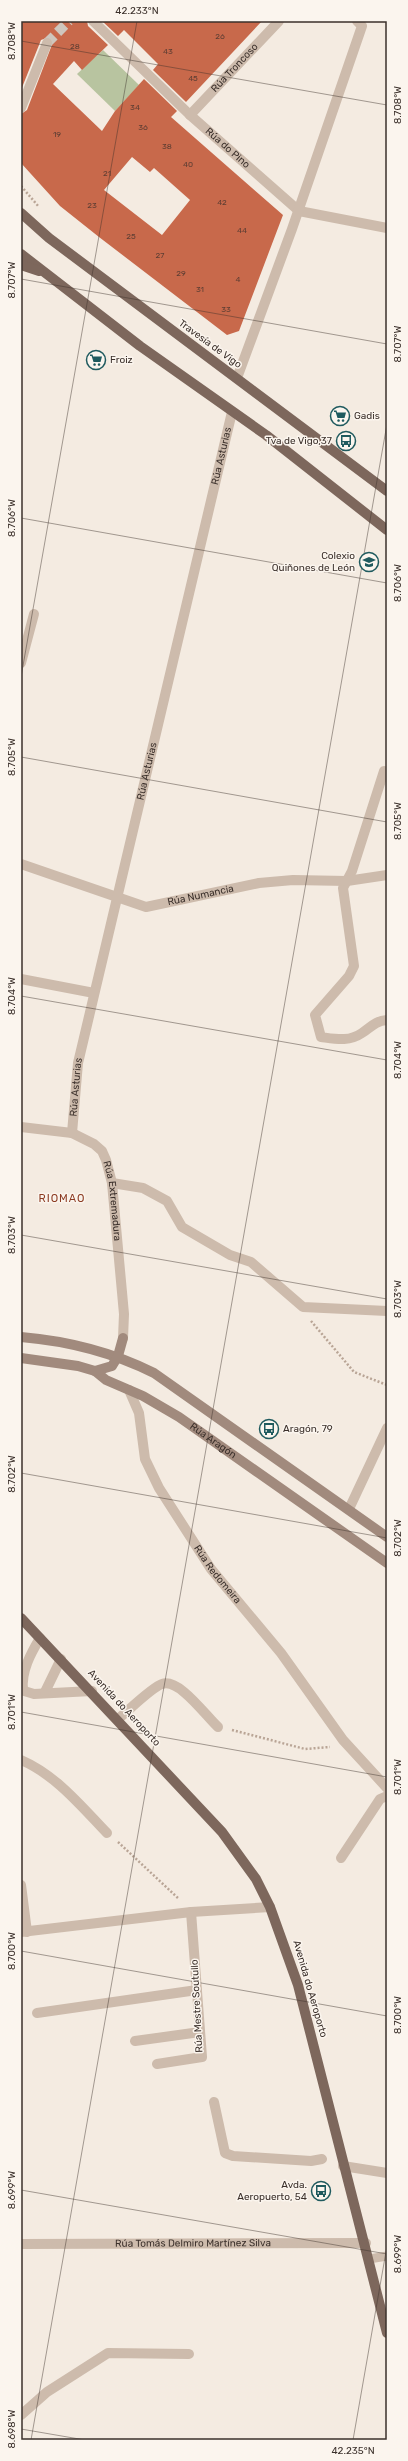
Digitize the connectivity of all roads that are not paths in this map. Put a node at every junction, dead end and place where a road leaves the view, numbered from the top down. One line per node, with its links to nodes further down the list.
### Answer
1 (93, 21): 6 (street, Rúa do Pino)
2 (280, 21): 6 (street, Rúa Troncoso)
3 (357, 21): 7 (street)
4 (47, 43): 5 (street)
5 (21, 108)
6 (190, 115): 7 (street, Rúa do Pino)
7 (299, 211): 9 (street); 13 (street)
8 (21, 213): 13 (main road, Travesía de Vigo)
9 (387, 228)
10 (21, 254): 12 (main road)
11 (21, 265): 12 (main road)
12 (43, 272): 14 (main road)
13 (237, 378): 15 (main road, Travesía de Vigo)
14 (232, 412): 16 (main road); 23 (street, Rúa Asturias)
15 (387, 491)
16 (387, 530)
17 (34, 614): 18 (street)
18 (21, 663)
19 (384, 771): 22 (street)
20 (21, 864): 23 (street, Rúa Numancia)
21 (387, 875): 22 (street, Rúa Numancia)
22 (347, 881): 23 (street, Rúa Numancia); 26 (street)
23 (118, 899): 25 (street, Rúa Asturias)
24 (21, 979): 25 (street)
25 (94, 993): 28 (street, Rúa Asturias)
26 (387, 1020)
27 (21, 1127): 28 (street, Rúa Extremadura)
28 (72, 1133): 29 (street, Rúa Extremadura)
29 (112, 1183): 30 (street); 32 (street, Rúa Extremadura)
30 (387, 1311)
31 (21, 1337): 33 (main road)
32 (123, 1338): 33 (main road)
33 (118, 1356): 35 (main road); 38 (main road)
34 (21, 1358): 35 (main road, Rúa Aragón)
35 (95, 1371): 36 (main road, Rúa Aragón)
36 (129, 1390): 40 (main road, Rúa Aragón); 50 (street, Rúa Redomeira)
37 (387, 1428): 38 (street)
38 (349, 1509): 39 (main road)
39 (387, 1537)
40 (387, 1563)
41 (21, 1618): 42 (main road, Avenida do Aeroporto)
42 (40, 1638): 43 (main road, Avenida do Aeroporto); 44 (street)
43 (61, 1659): 45 (main road, Avenida do Aeroporto); 46 (street)
44 (22, 1690): 46 (street)
45 (92, 1691): 46 (street); 47 (main road, Avenida do Aeroporto)
46 (45, 1692)
47 (118, 1719): 48 (street); 55 (main road, Avenida do Aeroporto)
48 (218, 1727)
49 (21, 1760): 52 (street)
50 (387, 1788)
51 (387, 1796): 53 (street)
52 (107, 1833)
53 (341, 1858)
54 (21, 1885): 57 (street)
55 (270, 1907): 56 (street); 65 (main road, Avenida do Aeroporto)
56 (191, 1912): 57 (street); 58 (street, Rúa Mestre Soutullo)
57 (24, 1932)
58 (197, 1990): 59 (street); 60 (street, Rúa Mestre Soutullo)
59 (37, 2013)
60 (200, 2032): 61 (street); 62 (street, Rúa Mestre Soutullo)
61 (135, 2041)
62 (157, 2064)
63 (214, 2102): 64 (street)
64 (322, 2160)
65 (343, 2166): 66 (street); 67 (main road, Avenida do Aeroporto)
66 (387, 2174)
67 (366, 2243): 68 (street, Rúa Tomás Delmiro Martínez Silva); 70 (main road, Avenida do Aeroporto)
68 (21, 2244)
69 (387, 2256): 70 (lane)
70 (369, 2258): 71 (main road, Avenida do Aeroporto)
71 (387, 2333)
72 (189, 2354): 73 (street)
73 (21, 2415)

